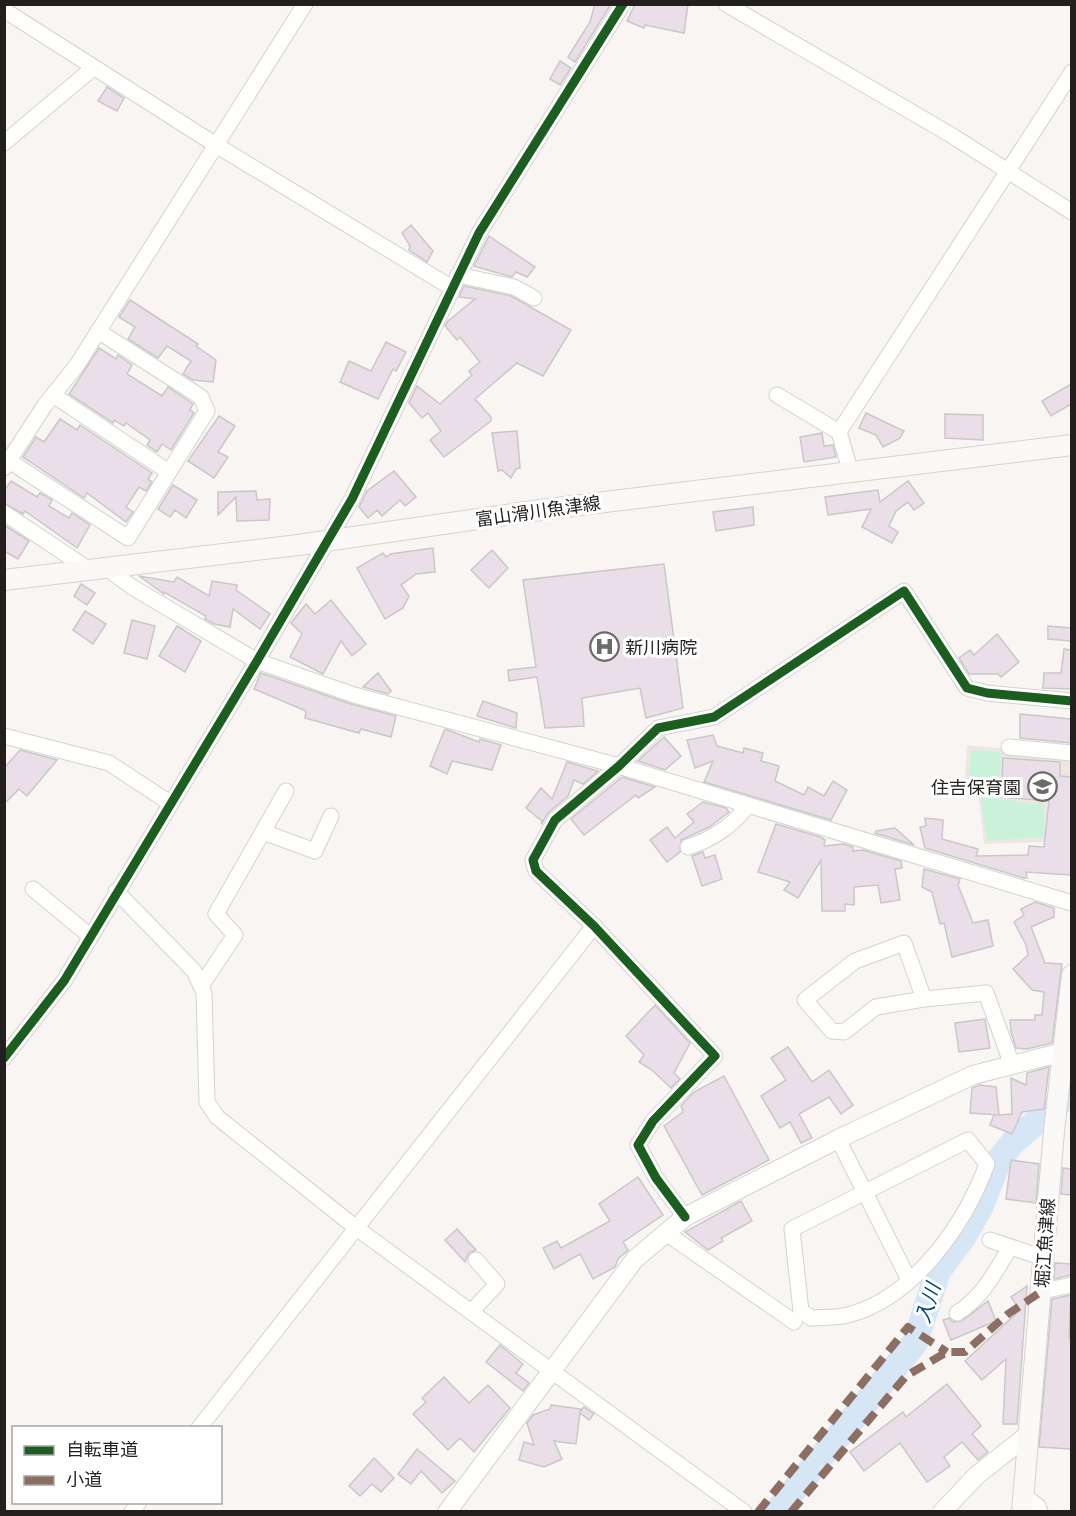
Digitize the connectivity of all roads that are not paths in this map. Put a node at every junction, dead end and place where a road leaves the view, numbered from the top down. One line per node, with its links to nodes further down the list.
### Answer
1 (305, 4): 8 (street)
2 (623, 4): 11 (street)
3 (726, 4): 9 (street)
4 (4, 10): 5 (street)
5 (92, 69): 7 (street); 8 (street)
6 (1071, 72): 9 (street)
7 (4, 143)
8 (216, 145): 11 (street); 13 (street)
9 (1007, 173): 10 (street); 16 (street)
10 (1071, 212)
11 (455, 281): 12 (street); 22 (street)
12 (534, 298)
13 (98, 331): 14 (street); 19 (street)
14 (53, 395): 18 (street); 19 (street)
15 (777, 395): 16 (street)
16 (839, 432): 20 (street)
17 (1071, 445): 20 (main road, 富山滑川魚津線)
18 (7, 464): 19 (street)
19 (169, 472)
20 (851, 473): 22 (main road, 富山滑川魚津線)
21 (4, 513): 23 (street)
22 (326, 541): 23 (main road, 富山滑川魚津線); 25 (street)
23 (96, 568): 24 (main road, 富山滑川魚津線); 25 (street)
24 (4, 580)
25 (258, 661): 30 (street); 32 (street)
26 (1071, 701): 30 (street)
27 (4, 736): 32 (street)
28 (1009, 747): 29 (street)
29 (1071, 753)
30 (619, 766): 33 (street); 40 (street)
31 (286, 792): 35 (street)
32 (170, 803): 38 (street)
33 (748, 805): 36 (street); 39 (street)
34 (331, 816): 35 (street)
35 (263, 832): 43 (street)
36 (688, 847)
37 (33, 889): 41 (street)
38 (116, 891): 41 (street); 43 (street)
39 (1071, 903)
40 (594, 926): 50 (street); 51 (street)
41 (90, 936): 46 (street)
42 (1071, 975): 45 (main road, 堀江魚津線)
43 (201, 986): 51 (street)
44 (924, 999): 44 (street); 47 (street)
45 (1063, 1052): 47 (street); 55 (main road, 堀江魚津線)
46 (4, 1058)
47 (1012, 1065): 48 (street)
48 (838, 1139): 49 (street); 50 (street)
49 (864, 1191): 57 (street); 57 (street); 57 (street)
50 (685, 1217): 52 (street)
51 (355, 1227): 60 (street); 64 (street)
52 (666, 1233): 62 (street); 63 (street)
53 (990, 1240): 54 (street)
54 (1010, 1247): 55 (street); 61 (street)
55 (1044, 1258): 59 (main road, 堀江魚津線)
56 (476, 1260): 60 (street)
57 (909, 1280)
58 (1071, 1285): 59 (street)
59 (1042, 1291): 65 (main road, 堀江魚津線)
60 (471, 1311): 63 (street)
61 (957, 1312)
62 (794, 1322)
63 (552, 1371): 67 (street); 68 (street)
64 (201, 1426)
65 (1029, 1434): 66 (main road, 堀江魚津線); 69 (street)
66 (1023, 1504): 70 (street)
67 (447, 1512)
68 (744, 1512)
69 (942, 1512)
70 (1040, 1512)

